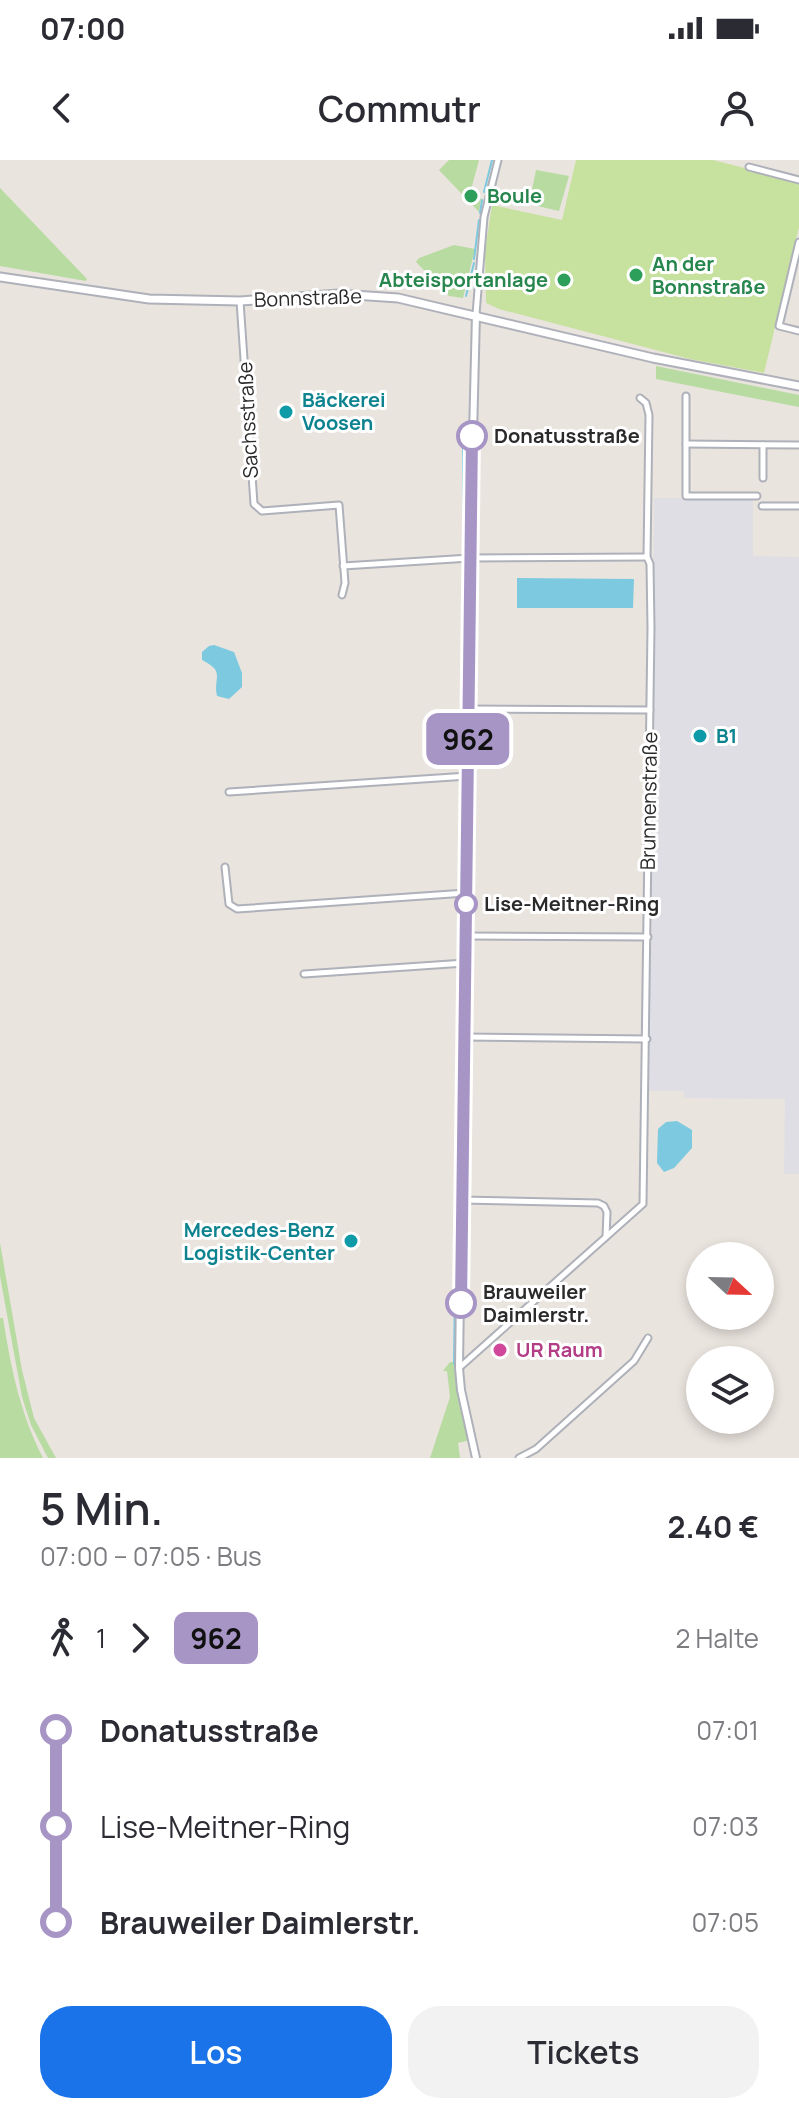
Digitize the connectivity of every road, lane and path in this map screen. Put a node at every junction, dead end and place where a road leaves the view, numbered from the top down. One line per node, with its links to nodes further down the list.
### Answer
1 (498, 160): 7 (street)
2 (750, 165): 3 (street)
3 (799, 180)
4 (799, 242): 8 (street)
5 (0, 277): 6 (main road, Bonnstraße)
6 (240, 301): 7 (main road, Bonnstraße); 21 (street, Sachsstraße)
7 (476, 314): 9 (main road, Bonnstraße); 20 (street)
8 (799, 331)
9 (799, 386)
10 (686, 396): 12 (street)
11 (640, 398): 19 (street, Brunnenstraße)
12 (686, 444): 13 (street); 16 (street)
13 (763, 445): 14 (street); 15 (street)
14 (799, 445)
15 (763, 478)
16 (757, 496)
17 (762, 506): 18 (street)
18 (799, 506)
19 (647, 557): 20 (street); 24 (street, Brunnenstraße)
20 (470, 558): 21 (street); 23 (street)
21 (343, 566): 22 (street, Sachsstraße)
22 (342, 595)
23 (469, 709): 24 (street); 25 (street)
24 (650, 710): 30 (street, Brunnenstraße)
25 (466, 776): 26 (street); 28 (street)
26 (229, 792)
27 (225, 867): 28 (street)
28 (465, 893): 29 (street)
29 (465, 936): 30 (street); 31 (street)
30 (648, 937): 34 (street, Brunnenstraße)
31 (463, 963): 32 (street); 33 (street)
32 (304, 974)
33 (464, 1037): 34 (street); 35 (street)
34 (647, 1039): 36 (street, Brunnenstraße)
35 (461, 1200): 36 (street); 38 (street)
36 (606, 1238): 38 (street, Brunnenstraße)
37 (648, 1338): 40 (street)
38 (459, 1368): 39 (street)
39 (476, 1458)
40 (519, 1458)

